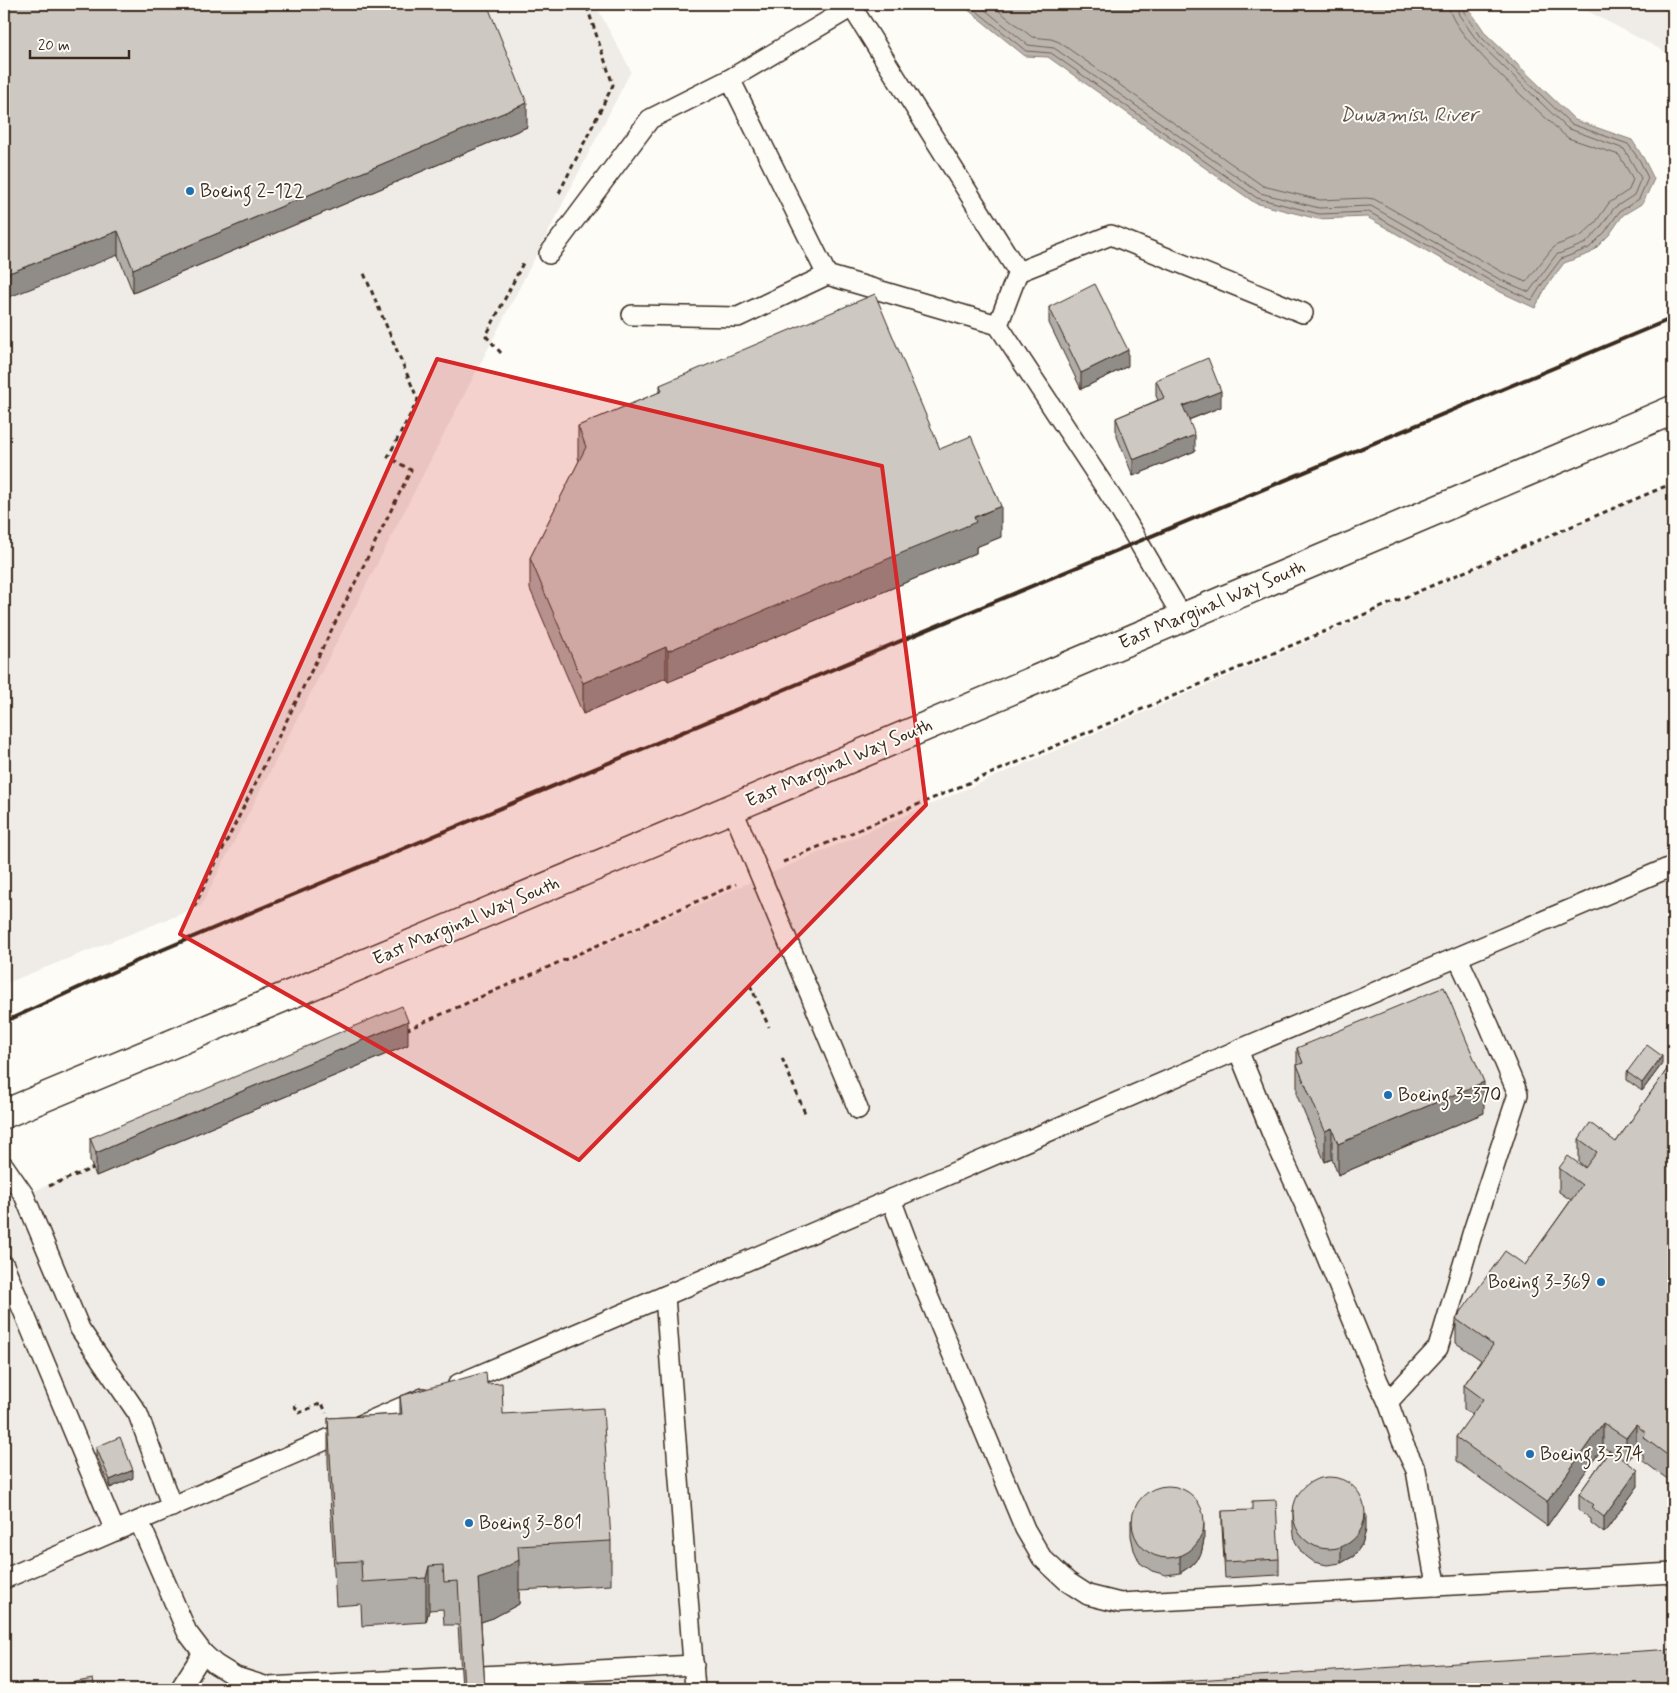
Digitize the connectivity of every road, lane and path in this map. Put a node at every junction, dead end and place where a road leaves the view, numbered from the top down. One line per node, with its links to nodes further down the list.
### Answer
1 (586, 4): 4 (path)
2 (851, 6): 3 (lane); 8 (lane)
3 (730, 79): 5 (lane); 9 (lane)
4 (556, 198)
5 (550, 254)
6 (525, 258): 13 (path)
7 (363, 271): 21 (path)
8 (1018, 272): 10 (lane); 12 (lane)
9 (827, 275): 11 (lane); 12 (lane)
10 (1303, 313)
11 (632, 315)
12 (998, 325): 16 (lane)
13 (501, 353)
14 (1673, 410): 16 (main road, East Marginal Way South)
15 (1673, 483): 18 (path)
16 (1183, 618): 17 (main road, East Marginal Way South)
17 (732, 808): 28 (lane); 30 (main road, East Marginal Way South)
18 (798, 855)
19 (1671, 872): 22 (lane)
20 (711, 895): 25 (path)
21 (194, 907)
22 (1458, 958): 26 (lane); 37 (lane)
23 (750, 985): 24 (path)
24 (768, 1027)
25 (401, 1032)
26 (1238, 1050): 34 (lane); 37 (lane)
27 (782, 1058): 29 (path)
28 (858, 1109)
29 (804, 1113)
30 (4, 1114)
31 (100, 1165): 33 (path)
32 (4, 1166): 40 (lane)
33 (72, 1178)
34 (891, 1199): 36 (lane); 45 (lane)
35 (4, 1265): 42 (lane)
36 (665, 1296): 40 (lane); 47 (lane)
37 (1388, 1402): 45 (lane)
38 (294, 1405): 39 (path)
39 (326, 1413)
40 (172, 1507): 41 (lane)
41 (139, 1521): 42 (lane); 46 (lane)
42 (115, 1531): 44 (lane)
43 (1673, 1574): 45 (lane)
44 (4, 1579)
45 (1437, 1586)
46 (203, 1653): 49 (lane); 50 (lane)
47 (694, 1665): 48 (lane); 51 (lane)
48 (482, 1676)
49 (461, 1677)
50 (182, 1689)
51 (695, 1689)

